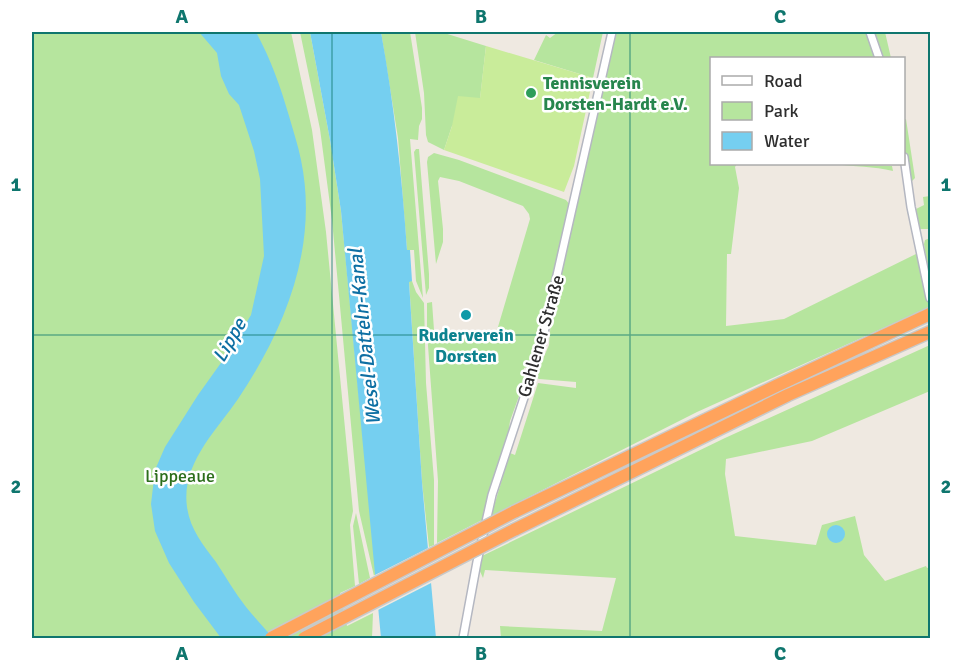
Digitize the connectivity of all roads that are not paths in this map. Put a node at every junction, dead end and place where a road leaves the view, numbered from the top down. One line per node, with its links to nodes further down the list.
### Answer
1 (612, 32): 10 (street, Gahlener Straße)
2 (870, 32): 3 (street)
3 (879, 57)
4 (904, 165): 5 (street)
5 (930, 298)
6 (930, 314): 8 (highway, bridge)
7 (930, 332): 9 (highway, bridge)
8 (271, 639)
9 (304, 639)
10 (463, 639)

